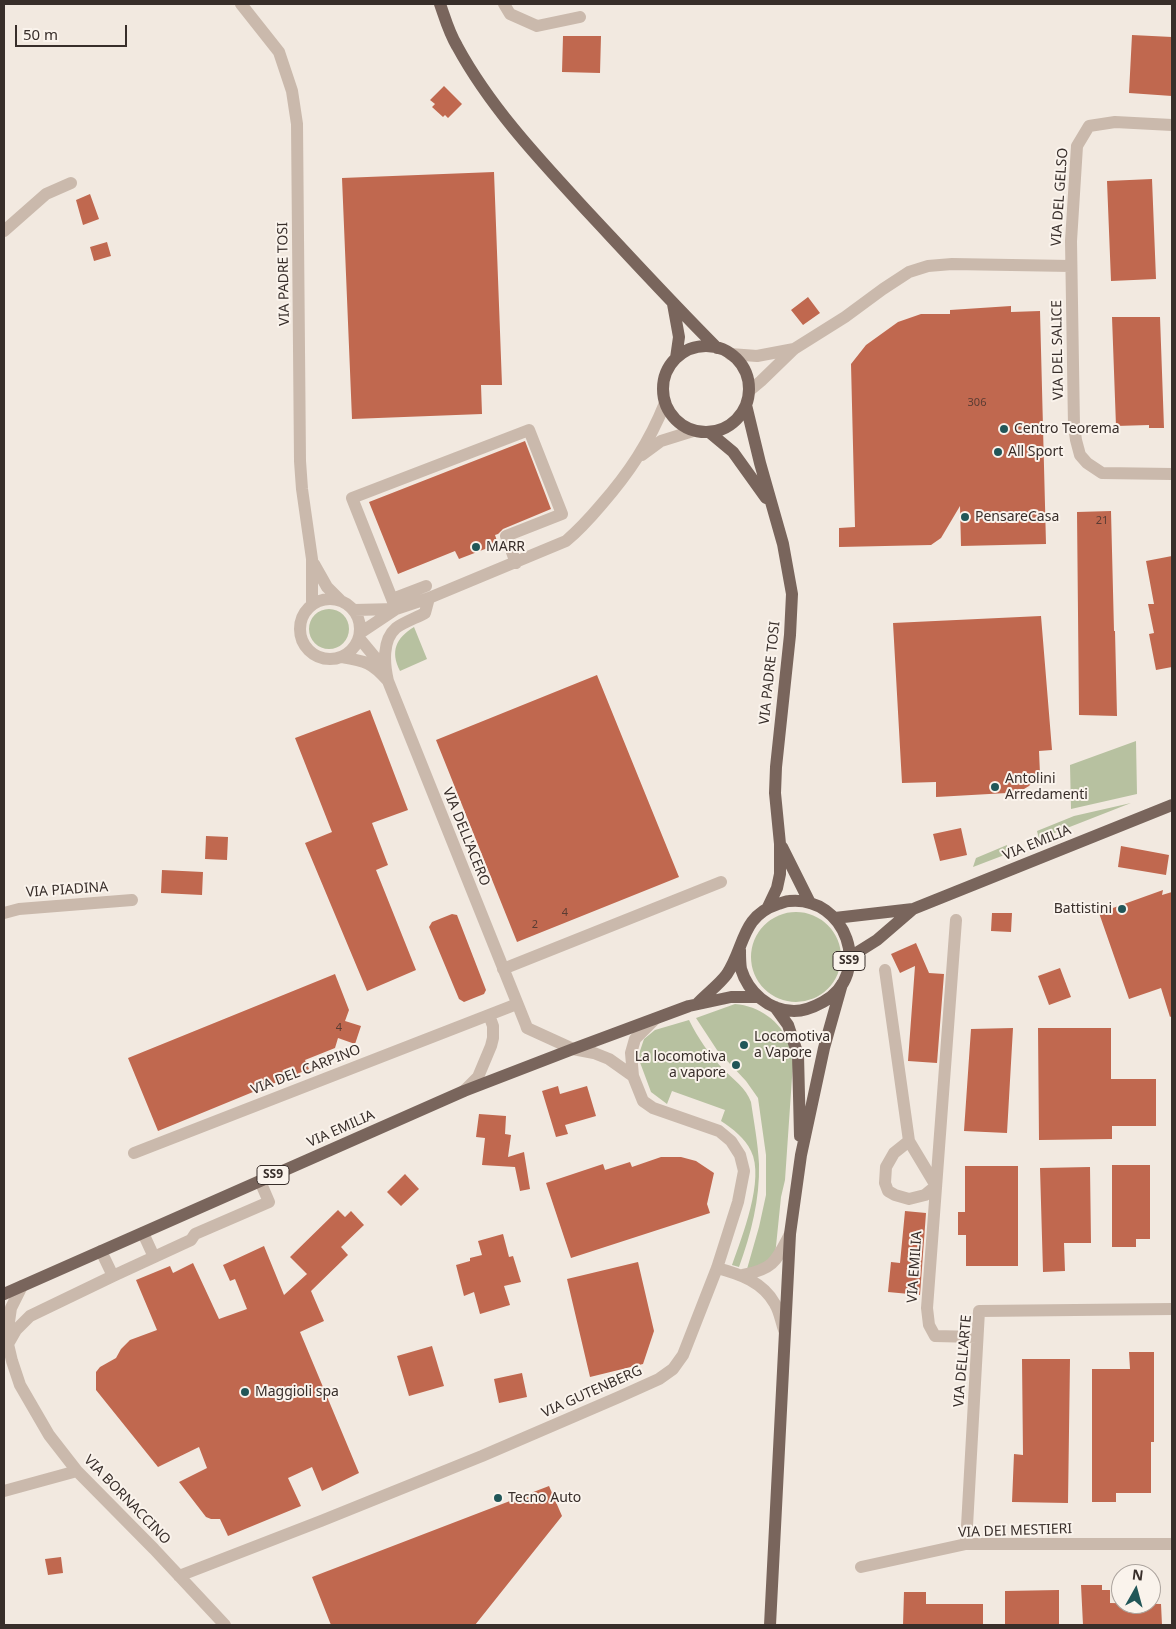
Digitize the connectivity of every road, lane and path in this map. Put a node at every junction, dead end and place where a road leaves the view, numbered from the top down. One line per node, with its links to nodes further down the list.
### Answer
1 (241, 4): 22 (street, VIA PADRE TOSI)
2 (440, 4): 9 (main road, VIA PADRE TOSI)
3 (504, 4): 4 (street)
4 (580, 17)
5 (1172, 126): 8 (street, VIA DEL GELSO)
6 (71, 183): 7 (street)
7 (4, 231)
8 (1071, 266): 11 (street); 20 (street, VIA DEL SALICE)
9 (673, 304): 10 (main road, VIA PADRE TOSI); 13 (main road, VIA PADRE TOSI)
10 (717, 348): 12 (main road, VIA PADRE TOSI); 13 (main road, VIA PADRE TOSI)
11 (794, 349): 12 (street); 14 (street)
12 (730, 354): 14 (main road, VIA PADRE TOSI)
13 (676, 358): 15 (main road, VIA PADRE TOSI)
14 (749, 391): 16 (main road, VIA PADRE TOSI)
15 (665, 403): 17 (main road, VIA PADRE TOSI); 19 (street, VIA PADRE TOSI)
16 (746, 405): 18 (main road, VIA PADRE TOSI); 21 (main road, VIA PADRE TOSI)
17 (693, 430): 18 (main road, VIA PADRE TOSI); 19 (street, VIA PADRE TOSI)
18 (709, 432): 21 (main road, VIA PADRE TOSI)
19 (638, 458): 23 (street, VIA PADRE TOSI)
20 (1172, 474)
21 (772, 508): 33 (main road, VIA PADRE TOSI)
22 (312, 559): 25 (street, VIA PADRE TOSI); 27 (street, VIA PADRE TOSI)
23 (516, 563): 24 (street, VIA PADRE TOSI); 26 (street)
24 (427, 592): 26 (street, VIA PADRE TOSI); 31 (street, VIA DELL'ACERO)
25 (340, 600): 27 (street); 28 (street, VIA PADRE TOSI)
26 (394, 604): 28 (street, VIA PADRE TOSI); 29 (street, VIA PADRE TOSI)
27 (312, 605): 30 (street, VIA PADRE TOSI)
28 (354, 610): 29 (street)
29 (359, 635): 30 (street, VIA PADRE TOSI); 31 (street, VIA DELL'ACERO)
30 (341, 657): 31 (street, VIA DELL'ACERO)
31 (387, 675): 44 (street, VIA DELL'ACERO)
32 (1172, 804): 38 (main road, VIA EMILIA / SS9)
33 (780, 844): 36 (main road, VIA PADRE TOSI); 37 (main road, VIA PADRE TOSI)
34 (721, 882): 44 (street)
35 (132, 900): 39 (street, VIA PIADINA)
36 (810, 903): 37 (main road, VIA EMILIA / SS9); 40 (main road, VIA EMILIA / SS9)
37 (768, 907): 42 (main road, VIA EMILIA / SS9)
38 (912, 909): 40 (main road, VIA EMILIA / SS9); 43 (main road, VIA EMILIA / SS9)
39 (4, 913)
40 (835, 918): 43 (main road, VIA EMILIA / SS9)
41 (956, 920): 60 (street, VIA EMILIA)
42 (740, 950): 47 (main road, VIA EMILIA / SS9); 49 (main road, VIA EMILIA / SS9)
43 (850, 957): 46 (main road, VIA EMILIA / SS9)
44 (503, 969): 48 (street, VIA DELL'ACERO)
45 (884, 970): 56 (street)
46 (842, 984): 50 (main road, VIA EMILIA / SS9); 58 (main road)
47 (759, 997): 49 (main road, VIA EMILIA / SS9); 50 (main road, VIA EMILIA / SS9)
48 (517, 1004): 51 (street); 53 (street, VIA DELL'ACERO)
49 (696, 1004): 52 (main road, VIA EMILIA / SS9)
50 (775, 1007): 58 (main road)
51 (489, 1015): 55 (street); 57 (street, VIA DEL CARPINO)
52 (655, 1019): 53 (main road, VIA EMILIA / SS9); 54 (street, VIA GUTENBERG)
53 (573, 1049): 54 (street); 55 (main road, VIA EMILIA / SS9)
54 (633, 1076): 65 (street, VIA GUTENBERG)
55 (464, 1091): 59 (main road, VIA EMILIA / SS9)
56 (908, 1141): 60 (street); 60 (street)
57 (134, 1153)
58 (801, 1155): 62 (main road)
59 (260, 1181): 61 (main road, VIA EMILIA / SS9); 64 (street)
60 (936, 1186): 72 (street, VIA EMILIA)
61 (142, 1233): 63 (main road, VIA EMILIA / SS9); 64 (street)
62 (790, 1234): 66 (street); 71 (main road)
63 (101, 1251): 67 (street); 68 (main road, VIA EMILIA / SS9)
64 (154, 1257): 67 (street)
65 (717, 1268): 66 (street); 81 (street, VIA GUTENBERG)
66 (743, 1275): 71 (street)
67 (113, 1276): 73 (street)
68 (22, 1286): 69 (main road, VIA EMILIA / SS9); 73 (street, VIA BORNACCINO)
69 (4, 1294)
70 (1172, 1310): 72 (street, VIA DELL'ARTE)
71 (784, 1330): 83 (main road)
72 (977, 1337): 78 (street, VIA DELL'ARTE)
73 (8, 1344): 75 (street, VIA BORNACCINO)
74 (4, 1368): 75 (street, VIA BORNACCINO)
75 (20, 1385): 76 (street, VIA BORNACCINO)
76 (77, 1470): 77 (street); 81 (street, VIA BORNACCINO)
77 (4, 1491)
78 (966, 1544): 79 (street, VIA DEI MESTIERI); 80 (street, VIA DEI MESTIERI)
79 (1172, 1544)
80 (861, 1567)
81 (179, 1576): 82 (street, VIA BORNACCINO)
82 (225, 1625)
83 (770, 1625)

